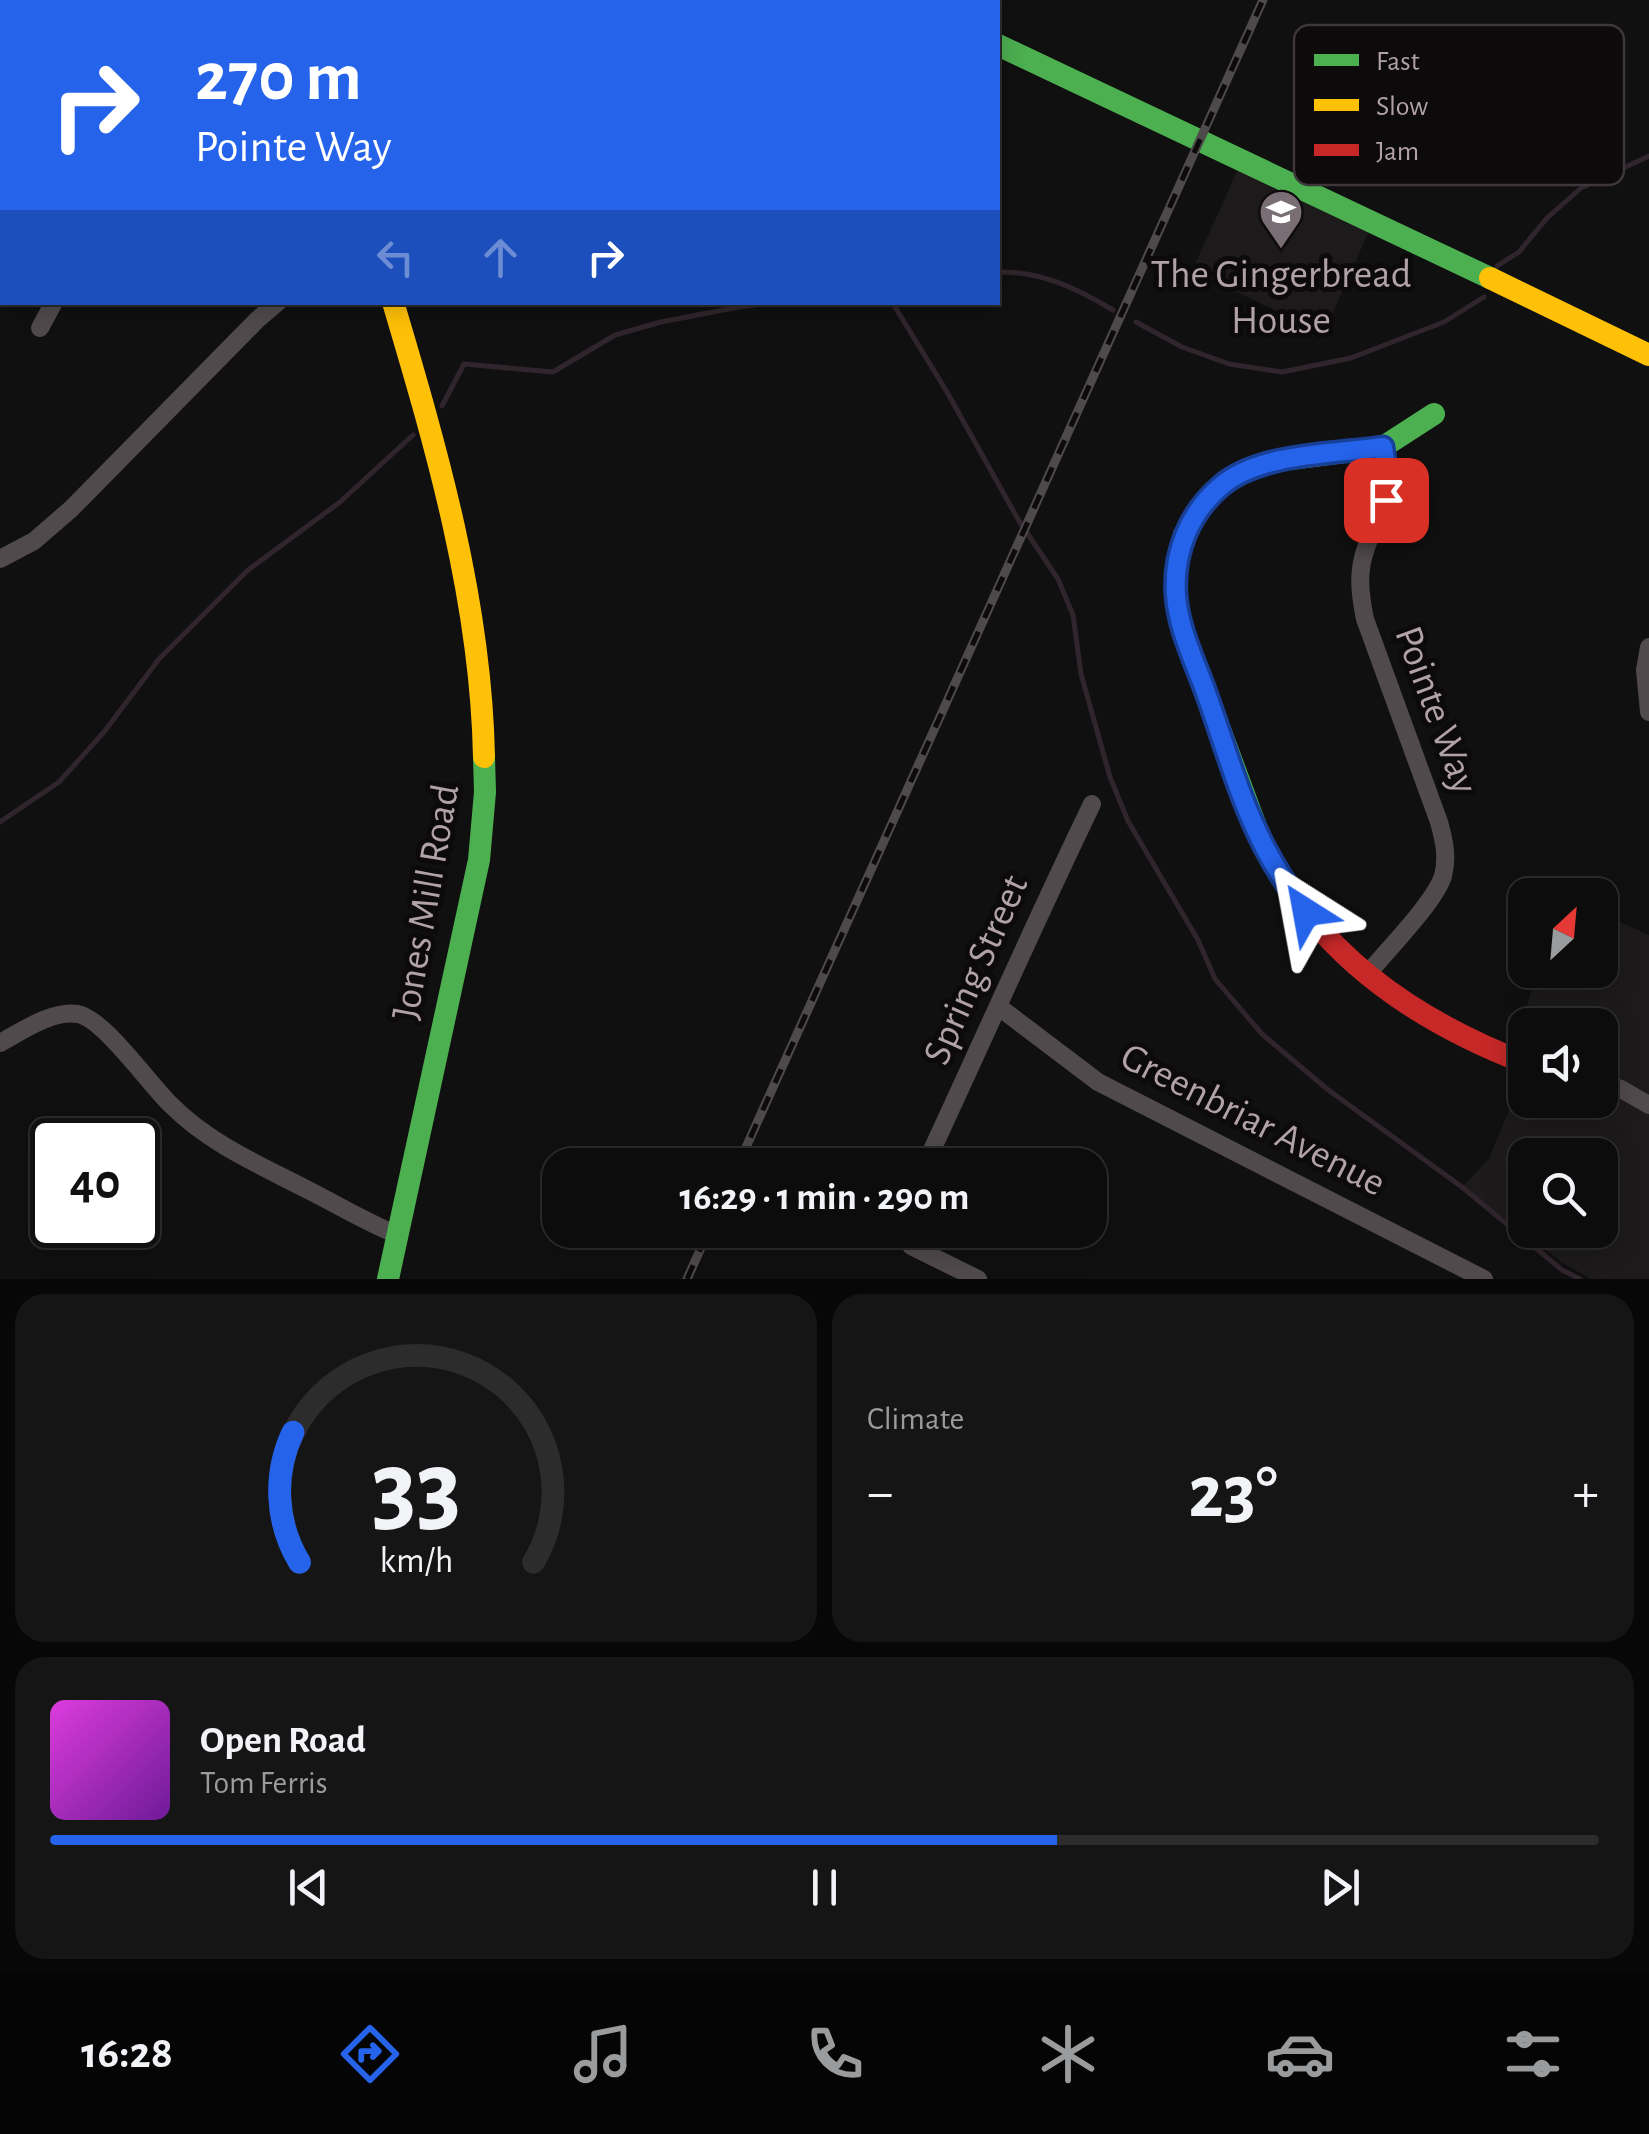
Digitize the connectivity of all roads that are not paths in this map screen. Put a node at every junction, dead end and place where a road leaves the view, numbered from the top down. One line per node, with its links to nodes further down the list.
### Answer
1 (1000, 46): 6 (street)
2 (52, 305): 5 (street)
3 (275, 305): 9 (street)
4 (394, 305): 20 (street, Jones Mill Road)
5 (40, 328)
6 (1649, 355)
7 (1434, 414): 8 (street)
8 (1383, 447): 13 (street, Pointe Way); 13 (street)
9 (0, 560)
10 (1649, 647): 11 (street)
11 (1649, 712)
12 (1092, 804): 14 (street, Spring Street)
13 (1367, 975): 16 (street)
14 (999, 1007): 19 (street, Spring Street); 24 (street, Greenbriar Avenue)
15 (0, 1043): 20 (street)
16 (1508, 1057)
17 (1618, 1089): 18 (street)
18 (1649, 1104)
19 (932, 1148)
20 (398, 1235): 22 (street, Jones Mill Road)
21 (915, 1248): 23 (street)
22 (388, 1279)
23 (978, 1279)
24 (1484, 1279)

